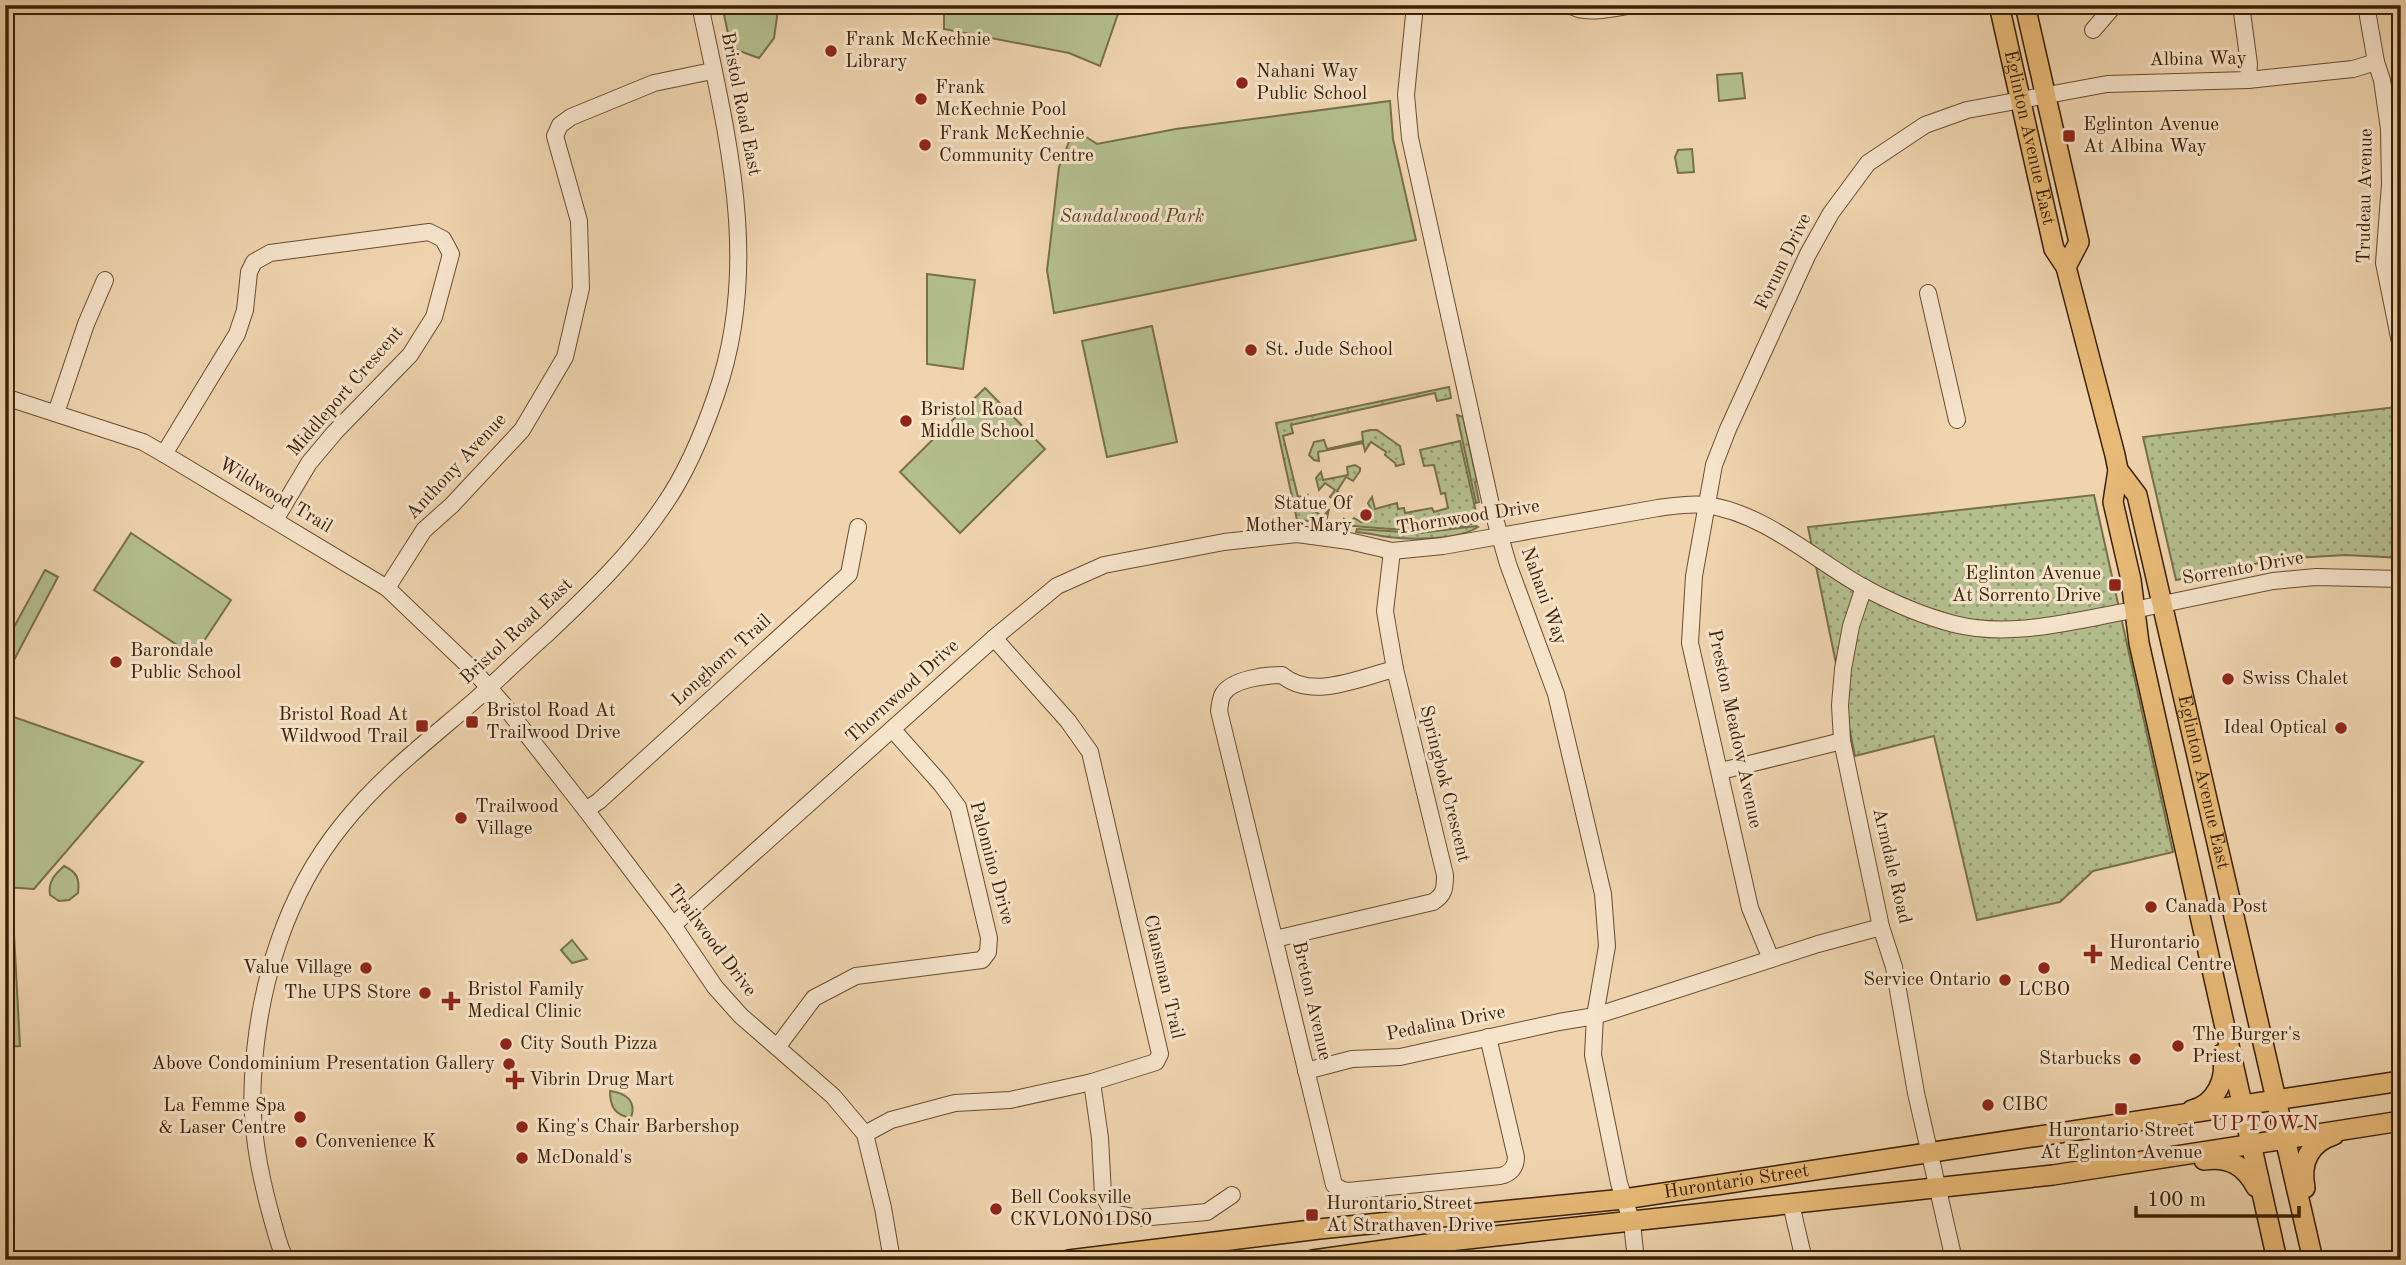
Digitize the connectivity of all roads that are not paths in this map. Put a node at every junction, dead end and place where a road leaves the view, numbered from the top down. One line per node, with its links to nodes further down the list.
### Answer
1 (700, 5): 12 (street, Bristol Road East)
2 (1415, 5): 28 (street, Nahani Way)
3 (1570, 5): 4 (street)
4 (1633, 5)
5 (1999, 5): 15 (main road, Eglinton Avenue East)
6 (2025, 5): 14 (main road, Eglinton Avenue East)
7 (2117, 5): 10 (street)
8 (2241, 5): 13 (street)
9 (2366, 5): 11 (street, Trudeau Avenue)
10 (2093, 30)
11 (2376, 62): 13 (street, Albina Way); 19 (street, Trudeau Avenue)
12 (712, 71): 32 (street, Anthony Avenue); 37 (street, Bristol Road East)
13 (2248, 80): 14 (street, Albina Way)
14 (2045, 96): 15 (street, Albina Way); 16 (main road, Eglinton Avenue East)
15 (2021, 99): 16 (main road, Eglinton Avenue East); 25 (street, Forum Drive)
16 (2066, 267): 24 (main road, Eglinton Avenue East)
17 (105, 280): 21 (street)
18 (1928, 293): 22 (street)
19 (2401, 347)
20 (5, 397): 21 (street, Wildwood Trail)
21 (56, 413): 23 (street, Wildwood Trail)
22 (1957, 420)
23 (164, 454): 26 (street, Wildwood Trail); 26 (street, Middleport Crescent)
24 (2118, 470): 33 (main road, Eglinton Avenue East); 34 (main road, Eglinton Avenue East)
25 (1707, 505): 28 (street, Thornwood Drive); 31 (street, Thornwood Drive); 40 (street, Preston Meadow Avenue)
26 (275, 520): 32 (street, Wildwood Trail)
27 (858, 527): 41 (street, Longhorn Trail)
28 (1500, 536): 29 (street, Thornwood Drive); 47 (street, Nahani Way)
29 (1392, 551): 35 (street, Thornwood Drive); 36 (street, Springbok Crescent)
30 (2401, 579): 33 (street, Sorrento Drive)
31 (1864, 587): 34 (street, Thornwood Drive); 39 (street, Armdale Road)
32 (387, 588): 37 (street, Wildwood Trail)
33 (2162, 605): 34 (street, Sorrento Drive); 53 (main road, Eglinton Avenue East)
34 (2129, 611): 46 (main road, Eglinton Avenue East)
35 (994, 638): 38 (street, Thornwood Drive); 52 (street, Clansman Trail)
36 (1395, 669): 44 (street, Springbok Crescent); 44 (street, Breton Avenue)
37 (488, 688): 41 (street, Trailwood Drive); 70 (street, Bristol Road East)
38 (893, 730): 42 (street, Thornwood Drive); 49 (street, Palomino Drive)
39 (1842, 741): 40 (street); 43 (street, Armdale Road)
40 (1721, 771): 45 (street, Preston Meadow Avenue)
41 (586, 810): 42 (street, Trailwood Drive)
42 (673, 925): 49 (street, Trailwood Drive)
43 (1881, 927): 45 (street, Pedalina Drive); 61 (street, Armdale Road)
44 (1275, 939): 50 (street, Breton Avenue)
45 (1771, 958): 47 (street, Pedalina Drive)
46 (2219, 1005): 54 (main road, Eglinton Avenue East); 55 (main road)
47 (1595, 1016): 48 (street, Pedalina Drive); 65 (street, Nahani Way)
48 (1488, 1037): 50 (street, Pedalina Drive); 50 (street, Breton Avenue)
49 (778, 1046): 58 (street, Trailwood Drive)
50 (1306, 1071)
51 (2401, 1081): 53 (main road, Hurontario Street)
52 (1092, 1082): 58 (street, Clansman Trail); 64 (street)
53 (2277, 1101): 54 (main road, Hurontario Street); 59 (main road, Eglinton Avenue East)
54 (2242, 1106): 55 (main road, Hurontario Street); 60 (main road, Eglinton Avenue East)
55 (2160, 1119): 61 (main road, Hurontario Street)
56 (2401, 1121): 57 (main road, Hurontario Street)
57 (2360, 1127): 59 (main road, Hurontario Street); 69 (main road)
58 (865, 1134): 71 (street, Trailwood Drive)
59 (2286, 1138): 60 (main road, Hurontario Street); 69 (main road, Eglinton Avenue East)
60 (2251, 1144): 62 (main road, Hurontario Street); 67 (main road, Eglinton Avenue East)
61 (1931, 1153): 63 (street, Armdale Road); 65 (main road, Hurontario Street)
62 (2177, 1155): 63 (main road, Hurontario Street); 67 (main road)
63 (1939, 1187): 66 (main road, Hurontario Street); 76 (street, Armdale Road)
64 (1232, 1195)
65 (1624, 1199): 68 (street, Nahani Way); 72 (main road, Hurontario Street)
66 (1791, 1204): 68 (main road, Hurontario Street); 75 (street)
67 (2265, 1204): 77 (main road, Eglinton Avenue East)
68 (1632, 1223): 73 (main road, Hurontario Street); 74 (street, Nahani Way)
69 (2309, 1239): 78 (main road)
70 (283, 1258)
71 (892, 1260)
72 (1069, 1260)
73 (1313, 1260)
74 (1636, 1260)
75 (1804, 1260)
76 (1954, 1260)
77 (2277, 1260)
78 (2313, 1260)

